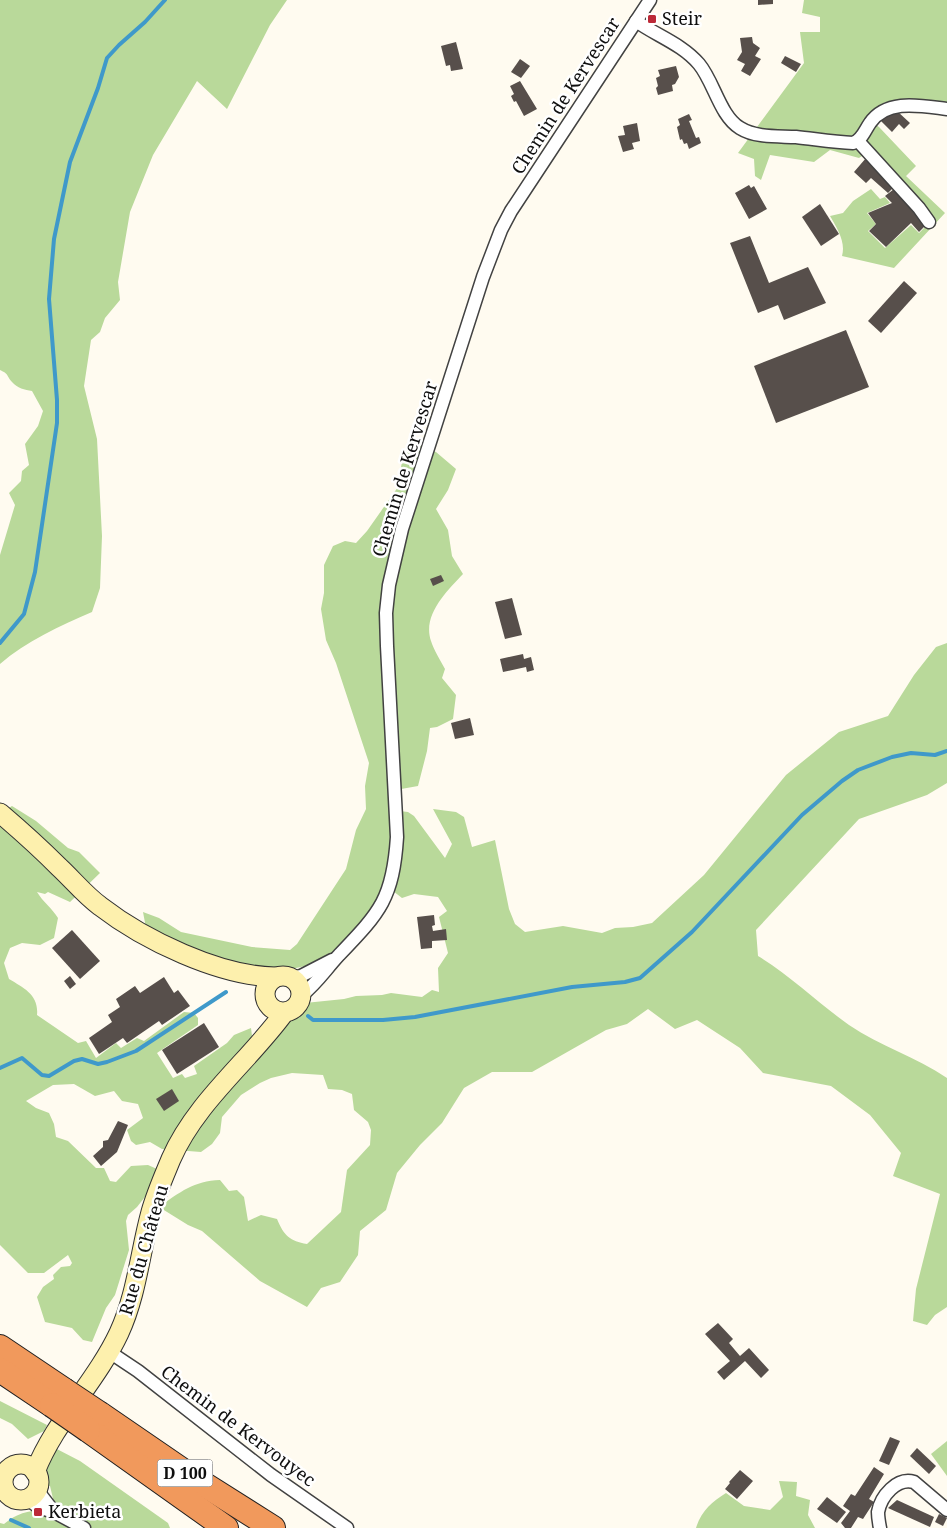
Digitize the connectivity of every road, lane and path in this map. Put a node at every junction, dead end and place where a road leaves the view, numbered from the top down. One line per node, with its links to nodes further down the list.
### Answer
1 (650, 0): 2 (street, Chemin de Kervescar)
2 (636, 21): 4 (street, Chemin de Kervescar); 7 (street, Chemin de Kervescar)
3 (947, 109): 4 (street)
4 (858, 141): 5 (street)
5 (928, 222)
6 (0, 813): 8 (street)
7 (338, 956): 8 (street, Chemin de Kervescar); 9 (street, Chemin de Kervescar)
8 (277, 993): 9 (street); 9 (street); 11 (street, Rue du Château)
9 (302, 995)
10 (0, 1347): 13 (highway, D 100)
11 (108, 1351): 15 (street, Rue du Château); 20 (street, Chemin de Kervouyec)
12 (0, 1370): 13 (highway, D 100)
13 (58, 1398): 14 (highway, D 100, bridge)
14 (94, 1422): 18 (highway, D 100); 19 (highway, D 100)
15 (17, 1489): 17 (street)
16 (947, 1510): 21 (street)
17 (84, 1528)
18 (226, 1528)
19 (273, 1528)
20 (347, 1528)
21 (880, 1528)

